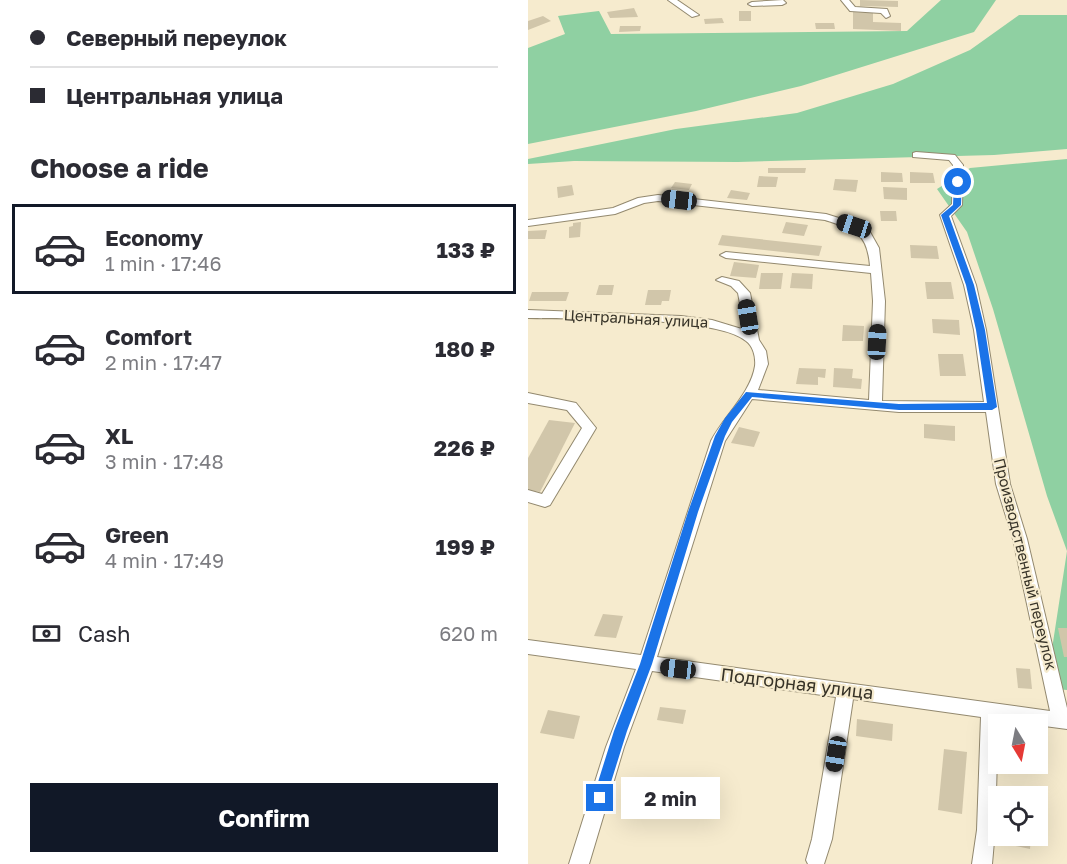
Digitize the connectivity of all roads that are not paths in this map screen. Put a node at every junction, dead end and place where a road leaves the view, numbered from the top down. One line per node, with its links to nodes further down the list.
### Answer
1 (672, 0): 5 (street)
2 (778, 0): 4 (street)
3 (845, 0): 6 (street)
4 (752, 4)
5 (695, 15)
6 (886, 16)
7 (916, 155): 17 (street, Производственный переулок)
8 (528, 223): 10 (street)
9 (726, 255): 10 (street)
10 (876, 270): 16 (street)
11 (722, 280): 13 (street)
12 (528, 314): 13 (street, Центральная улица)
13 (753, 339): 14 (street)
14 (749, 394): 16 (street); 20 (street)
15 (528, 398): 18 (street)
16 (875, 404): 17 (street)
17 (992, 407): 23 (street, Производственный переулок)
18 (528, 496)
19 (528, 647): 20 (street, Подгорная улица)
20 (646, 664): 21 (street, Подгорная улица); 25 (street)
21 (846, 691): 22 (street, Подгорная улица); 24 (street)
22 (990, 710): 23 (street, Подгорная улица); 26 (street)
23 (1064, 720)
24 (816, 860)
25 (579, 864)
26 (982, 864)

